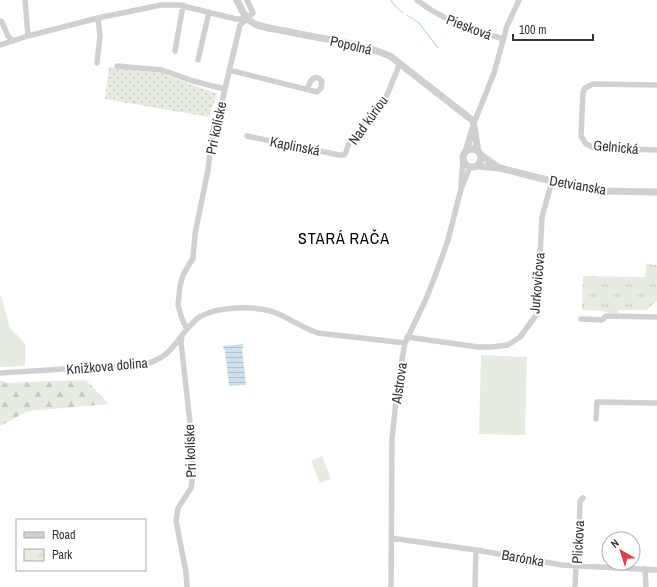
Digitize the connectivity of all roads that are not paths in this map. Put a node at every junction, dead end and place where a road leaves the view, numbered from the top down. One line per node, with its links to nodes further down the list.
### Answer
1 (25, 0): 11 (street)
2 (237, 0): 9 (street)
3 (247, 0): 9 (street)
4 (417, 0): 12 (street, Piesková)
5 (519, 0): 12 (street)
6 (183, 5): 7 (street, Popolná); 8 (street, Popolná); 15 (street)
7 (209, 12): 9 (street, Popolná); 16 (street)
8 (98, 18): 11 (street, Popolná); 17 (street)
9 (248, 18): 18 (street, Popolná); 20 (street, Pri kolíske)
10 (0, 21): 13 (street)
11 (28, 36): 13 (street, Popolná)
12 (503, 40): 24 (street)
13 (13, 41): 14 (street, Popolná)
14 (0, 45)
15 (175, 51)
16 (198, 60)
17 (97, 63)
18 (400, 63): 24 (street, Popolná); 29 (street, Nad kúriou)
19 (117, 66): 22 (street, Pri kolíske)
20 (229, 70): 22 (street, Pri kolíske); 23 (street)
21 (657, 85): 26 (street, Gelnická)
22 (224, 89): 38 (street, Pri kolíske)
23 (307, 89)
24 (474, 125): 27 (street); 28 (street)
25 (247, 136): 29 (street, Kaplinská)
26 (657, 150)
27 (466, 151): 28 (street); 30 (street)
28 (479, 153): 31 (street); 32 (street, Detvianska)
29 (344, 155)
30 (463, 159): 31 (street); 34 (street, Alstrova)
31 (474, 166): 32 (street, Detvianska); 34 (street, Alstrova)
32 (500, 168): 33 (street, Detvianska)
33 (552, 181): 35 (street, Detvianska); 40 (street, Jurkovičova)
34 (461, 189): 40 (street, Alstrova)
35 (657, 192)
36 (657, 317): 37 (street)
37 (581, 319)
38 (187, 329): 39 (street, Knižkova dolina); 41 (street, Knižkova dolina)
39 (182, 335): 42 (street, Knižkova dolina); 51 (street, Pri kolíske)
40 (407, 337): 41 (street, Alstrova)
41 (404, 343): 46 (street, Alstrova)
42 (0, 373)
43 (657, 404): 44 (street)
44 (596, 419)
45 (583, 498): 48 (street, Plickova)
46 (391, 538): 47 (street, Barónka); 52 (street, Alstrova)
47 (476, 550): 48 (street, Barónka); 53 (street)
48 (576, 566): 49 (street, Barónka); 54 (street, Plickova)
49 (645, 569): 50 (street, Barónka); 55 (street)
50 (657, 570)
51 (187, 587)
52 (391, 587)
53 (475, 587)
54 (575, 587)
55 (646, 587)

